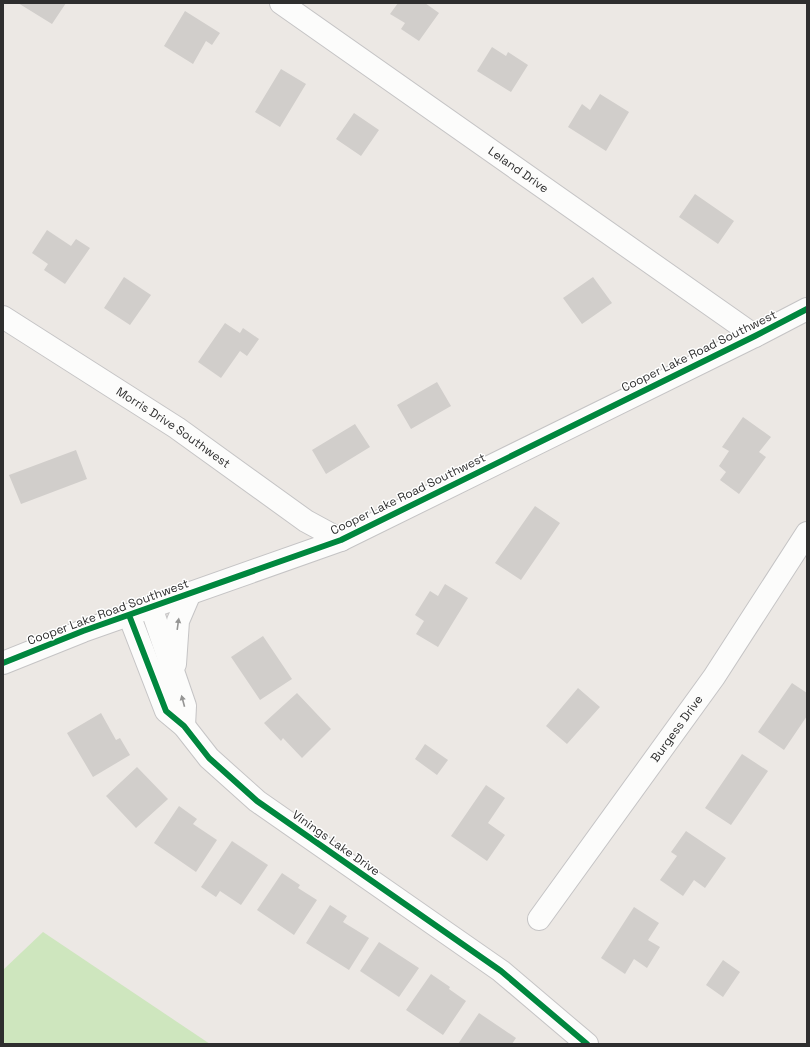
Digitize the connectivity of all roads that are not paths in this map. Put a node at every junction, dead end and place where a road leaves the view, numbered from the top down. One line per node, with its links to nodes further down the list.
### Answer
1 (281, 3): 4 (street, Leland Drive)
2 (807, 309): 4 (street, Cooper Lake Road Southwest)
3 (3, 317): 6 (street, Morris Drive Southwest)
4 (755, 336): 6 (street, Cooper Lake Road Southwest)
5 (807, 533): 13 (street, Burgess Drive)
6 (341, 540): 7 (street, Cooper Lake Road Southwest)
7 (190, 593): 8 (street, Cooper Lake Road Southwest); 11 (street, one-way to 7)
8 (151, 607): 9 (street, Cooper Lake Road Southwest); 11 (street)
9 (129, 615): 10 (street, Cooper Lake Road Southwest); 12 (street, Vinings Lake Drive)
10 (3, 663)
11 (176, 677): 12 (street, one-way to 11)
12 (184, 726): 14 (street, Vinings Lake Drive)
13 (539, 919)
14 (587, 1044)

